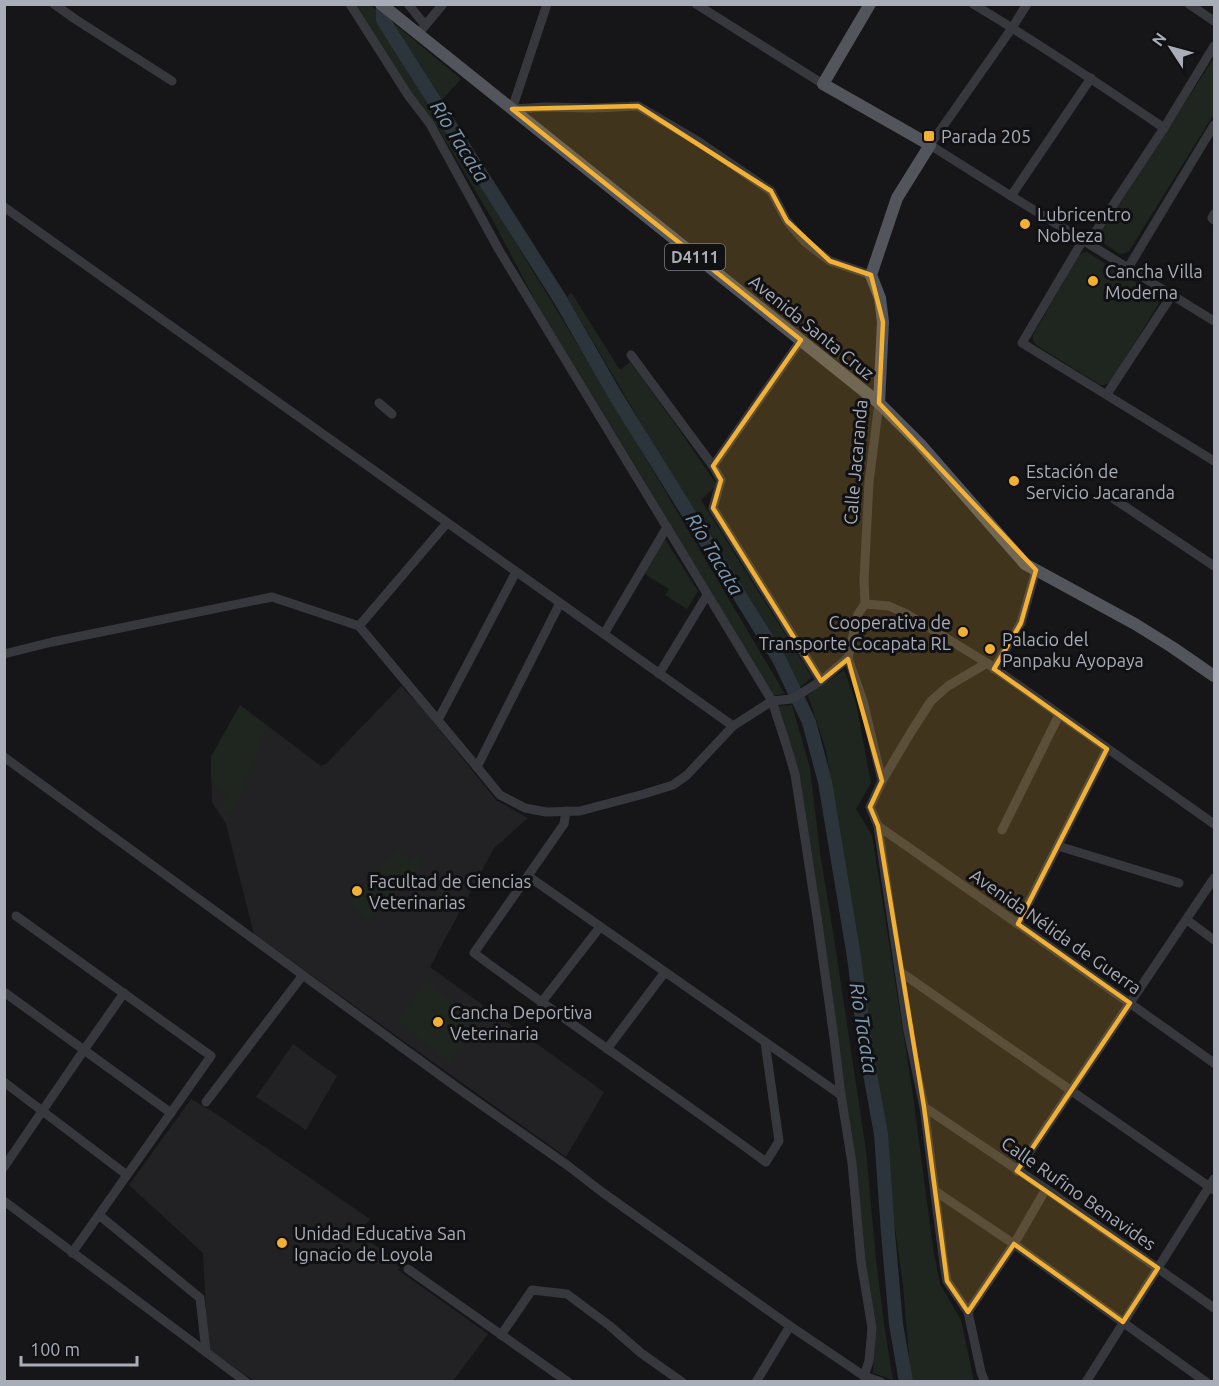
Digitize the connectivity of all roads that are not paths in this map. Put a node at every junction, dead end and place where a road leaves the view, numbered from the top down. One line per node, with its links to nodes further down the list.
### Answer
1 (54, 4): 17 (street)
2 (350, 4): 42 (street)
3 (381, 4): 14 (main road, Avenida Santa Cruz / D4111)
4 (408, 4): 14 (street)
5 (443, 4): 14 (street)
6 (547, 4): 19 (street)
7 (696, 4): 18 (street)
8 (870, 4): 18 (main road)
9 (973, 4): 13 (street)
10 (1027, 4): 13 (street)
11 (1189, 4): 12 (street)
12 (1215, 21)
13 (1012, 28): 16 (street); 22 (street)
14 (422, 30): 19 (main road, Avenida Santa Cruz / D4111)
15 (1215, 46): 20 (street)
16 (1090, 78): 20 (street); 23 (street)
17 (171, 81)
18 (823, 84): 22 (main road)
19 (512, 109): 29 (street); 32 (main road, Avenida Santa Cruz / D4111)
20 (1164, 128): 27 (street)
21 (1213, 130): 28 (street)
22 (930, 145): 23 (street); 29 (main road)
23 (1011, 196): 27 (street)
24 (4, 207): 41 (street)
25 (1215, 214): 26 (street)
26 (1215, 220)
27 (1085, 241): 28 (street); 34 (street)
28 (1128, 268): 30 (street)
29 (871, 275): 36 (main road, Calle Jacaranda)
30 (1172, 295): 31 (street); 34 (street)
31 (1215, 321)
32 (801, 340): 36 (main road, Avenida Santa Cruz / D4111); 39 (street)
33 (631, 355): 39 (street)
34 (1107, 394): 38 (street)
35 (379, 403): 37 (street)
36 (879, 404): 44 (main road, Avenida Santa Cruz / D4111); 48 (street, Calle Jacaranda)
37 (393, 414)
38 (1215, 461)
39 (713, 466): 56 (street)
40 (1111, 497): 43 (street)
41 (447, 523): 45 (street); 49 (street)
42 (667, 527): 46 (street); 50 (street)
43 (1215, 566)
44 (1036, 570): 53 (street); 55 (main road, Avenida Santa Cruz / D4111)
45 (516, 572): 47 (street); 59 (street)
46 (707, 595): 54 (street); 57 (street)
47 (560, 603): 50 (street); 63 (street)
48 (865, 604): 52 (street, Calle Jacaranda); 53 (street)
49 (359, 626): 51 (street); 59 (street)
50 (604, 634): 54 (street)
51 (4, 654)
52 (848, 658): 56 (street); 64 (street)
53 (990, 666): 58 (street); 64 (street)
54 (659, 674): 60 (street)
55 (1215, 676)
56 (821, 681): 57 (street)
57 (772, 701): 60 (street); 91 (street)
58 (1059, 715): 61 (street); 68 (street)
59 (438, 720): 63 (street)
60 (733, 726): 65 (street)
61 (1107, 749): 66 (street); 69 (street)
62 (4, 757): 80 (street)
63 (477, 767): 65 (street)
64 (882, 781): 67 (street)
65 (566, 812): 70 (street)
66 (1215, 824)
67 (878, 826): 75 (street, Avenida Nélida de Guerra); 78 (street)
68 (1002, 830)
69 (1058, 846): 72 (street); 75 (street)
70 (528, 876): 76 (street); 83 (street)
71 (1215, 878): 74 (street)
72 (1179, 883)
73 (16, 916): 82 (street)
74 (1187, 920): 77 (street); 84 (street)
75 (1018, 924): 84 (street, Avenida Nélida de Guerra)
76 (600, 927): 79 (street); 83 (street)
77 (1215, 940)
78 (899, 971): 90 (street); 93 (street)
79 (665, 972): 85 (street); 86 (street)
80 (303, 975): 92 (street); 111 (street)
81 (4, 992): 87 (street)
82 (124, 993): 87 (street); 95 (street)
83 (541, 1003): 86 (street)
84 (1130, 1003): 88 (street, Avenida Nélida de Guerra); 90 (street)
85 (765, 1042): 86 (street); 91 (street)
86 (607, 1049)
87 (84, 1050): 94 (street); 95 (street)
88 (1215, 1063)
89 (4, 1082): 94 (street)
90 (1072, 1090): 97 (street); 99 (street)
91 (841, 1095): 114 (street)
92 (206, 1102)
93 (924, 1107): 97 (street, Calle Rufino Benavides); 101 (street)
94 (43, 1110): 96 (street); 98 (street)
95 (171, 1113): 98 (street)
96 (4, 1167)
97 (1017, 1171): 100 (street, Calle Rufino Benavides)
98 (127, 1175): 103 (street)
99 (1213, 1185): 106 (street)
100 (1046, 1190): 104 (street); 106 (street, Calle Rufino Benavides)
101 (935, 1191): 104 (street); 109 (street)
102 (4, 1201): 105 (street)
103 (99, 1215): 105 (street); 113 (street)
104 (1014, 1244): 109 (street); 110 (street)
105 (72, 1253): 113 (street)
106 (1158, 1268): 108 (street, Calle Rufino Benavides); 110 (street)
107 (408, 1269): 112 (street)
108 (1215, 1308)
109 (968, 1312): 120 (street)
110 (1123, 1322): 121 (street); 122 (street)
111 (790, 1326): 114 (street); 118 (street)
112 (501, 1335): 116 (street); 117 (street)
113 (206, 1352): 115 (street)
114 (865, 1379): 119 (street)
115 (246, 1382)
116 (568, 1382)
117 (682, 1382)
118 (756, 1382)
119 (882, 1382)
120 (984, 1382)
121 (1086, 1382)
122 (1206, 1382)

